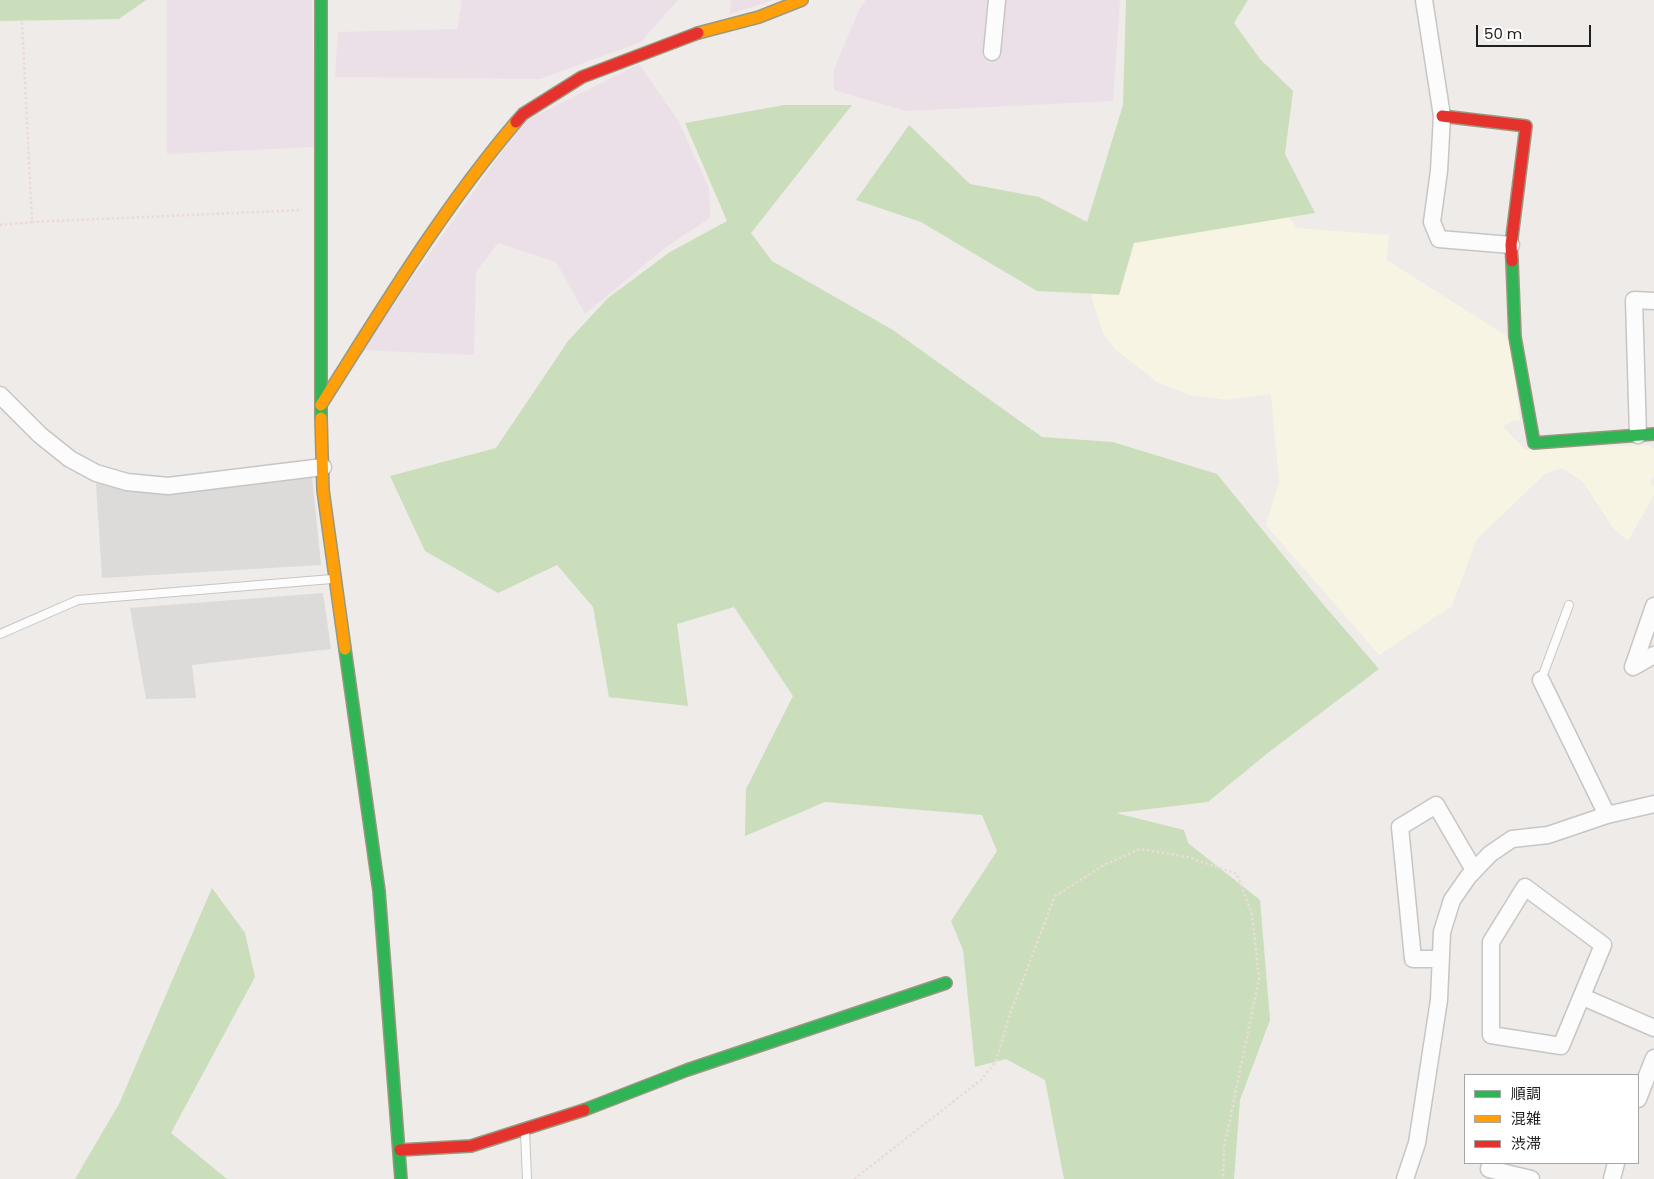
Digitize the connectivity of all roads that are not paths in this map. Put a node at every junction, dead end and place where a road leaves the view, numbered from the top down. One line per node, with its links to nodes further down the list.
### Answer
1 (321, 0): 10 (street)
2 (802, 0): 10 (street)
3 (997, 0): 5 (street)
4 (1424, 0): 6 (street)
5 (992, 52)
6 (1442, 116): 7 (street); 7 (street)
7 (1511, 245): 11 (street)
8 (1654, 301): 11 (street)
9 (0, 396): 12 (street)
10 (321, 405): 12 (street)
11 (1646, 434)
12 (323, 467): 13 (street)
13 (334, 579): 16 (lane); 29 (street)
14 (1569, 605): 18 (lane)
15 (1654, 606): 17 (street)
16 (0, 634)
17 (1654, 655)
18 (1541, 680): 20 (street)
19 (1654, 804): 20 (street)
20 (1607, 814): 21 (street)
21 (1474, 870): 22 (street); 22 (street)
22 (1440, 959): 34 (street)
23 (946, 983): 28 (street)
24 (1583, 997): 24 (street); 25 (street)
25 (1654, 1028)
26 (1654, 1058): 27 (street)
27 (1639, 1096)
28 (525, 1128): 29 (street); 33 (lane)
29 (400, 1150): 32 (street)
30 (1491, 1164): 35 (street)
31 (1616, 1164): 36 (street)
32 (401, 1179)
33 (527, 1179)
34 (1405, 1179)
35 (1531, 1179)
36 (1612, 1179)

